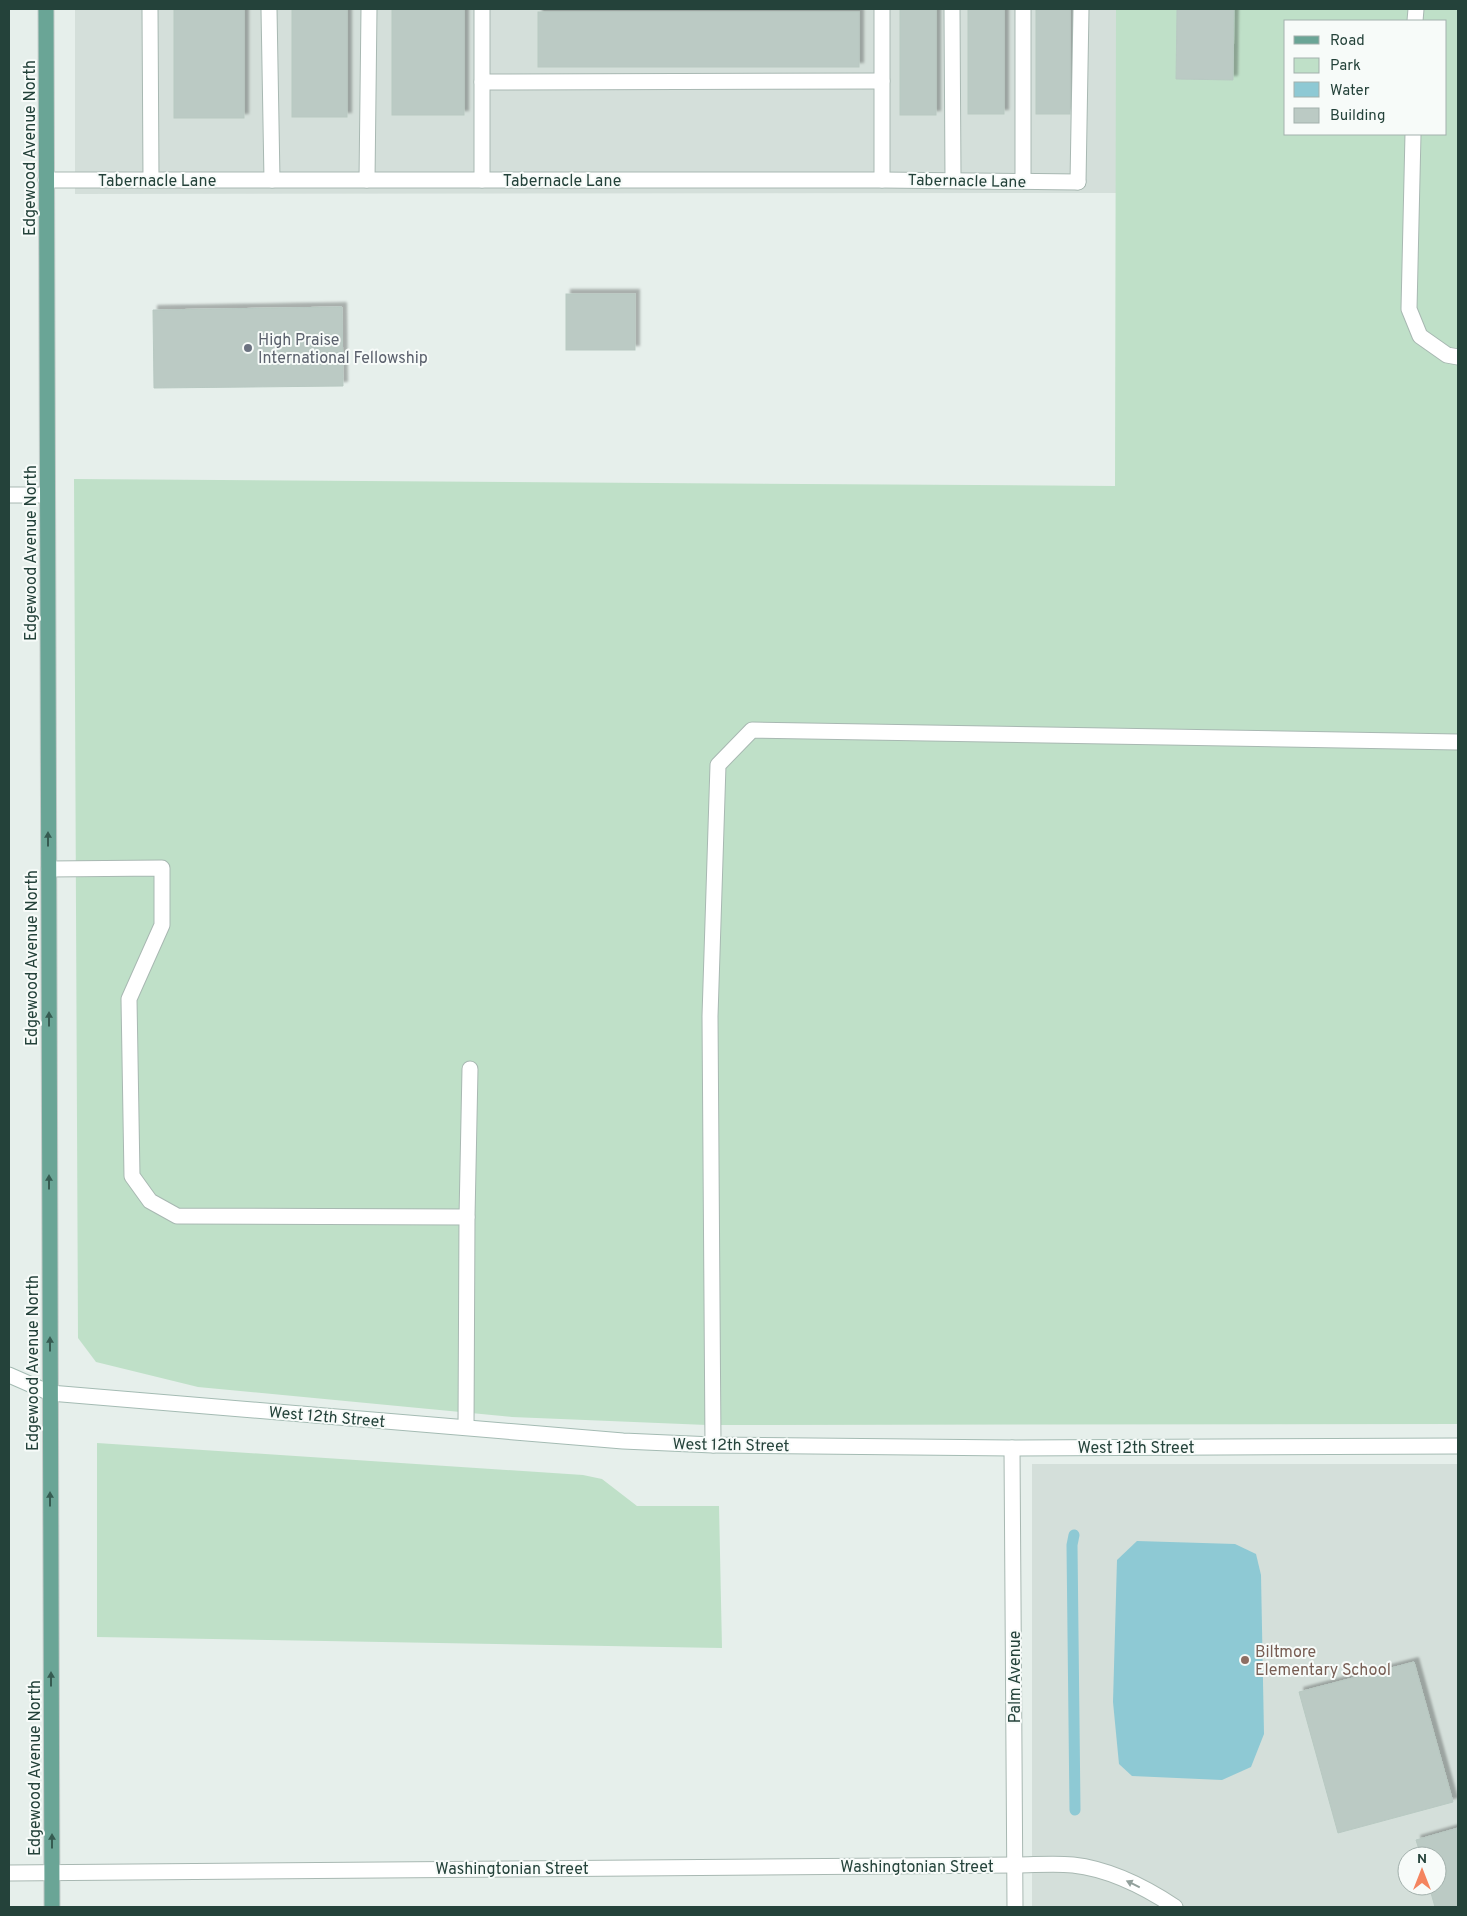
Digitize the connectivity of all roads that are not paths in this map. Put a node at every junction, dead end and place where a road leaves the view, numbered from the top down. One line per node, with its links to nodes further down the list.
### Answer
1 (46, 9): 13 (main road, Edgewood Avenue North)
2 (150, 9): 14 (street)
3 (269, 9): 15 (street)
4 (369, 9): 16 (street)
5 (482, 9): 11 (street)
6 (882, 9): 10 (street)
7 (952, 9): 19 (street)
8 (1023, 9): 20 (street)
9 (1081, 9): 20 (street, Tabernacle Lane)
10 (882, 81): 11 (street); 18 (street)
11 (482, 82): 17 (street)
12 (1413, 135): 21 (street)
13 (46, 180): 14 (street, Tabernacle Lane); 23 (main road, Edgewood Avenue North)
14 (151, 180): 15 (street, Tabernacle Lane)
15 (272, 180): 16 (street, Tabernacle Lane)
16 (367, 180): 17 (street, Tabernacle Lane)
17 (482, 180): 18 (street, Tabernacle Lane)
18 (882, 180): 19 (street, Tabernacle Lane)
19 (953, 180): 20 (street, Tabernacle Lane)
20 (1023, 181)
21 (1458, 357)
22 (9, 495): 23 (street)
23 (48, 495): 25 (main road, Edgewood Avenue North, one-way to 23)
24 (1458, 742): 31 (street)
25 (48, 870): 27 (street); 29 (main road, Edgewood Avenue North, one-way to 25)
26 (470, 1069): 27 (street)
27 (467, 1217): 30 (street)
28 (9, 1375): 29 (street, West 12th Street)
29 (50, 1393): 30 (street, West 12th Street); 35 (main road, Edgewood Avenue North, one-way to 29)
30 (466, 1427): 31 (street, West 12th Street)
31 (713, 1445): 33 (street, West 12th Street)
32 (1458, 1446): 33 (street, West 12th Street)
33 (1012, 1448): 34 (street, Palm Avenue)
34 (1015, 1866): 35 (street, Washingtonian Street); 38 (street, Palm Avenue); 39 (street, Washingtonian Street, one-way to 34)
35 (52, 1872): 36 (street, Washingtonian Street); 37 (main road, Edgewood Avenue North)
36 (9, 1873)
37 (52, 1907)
38 (1015, 1907)
39 (1175, 1907)

